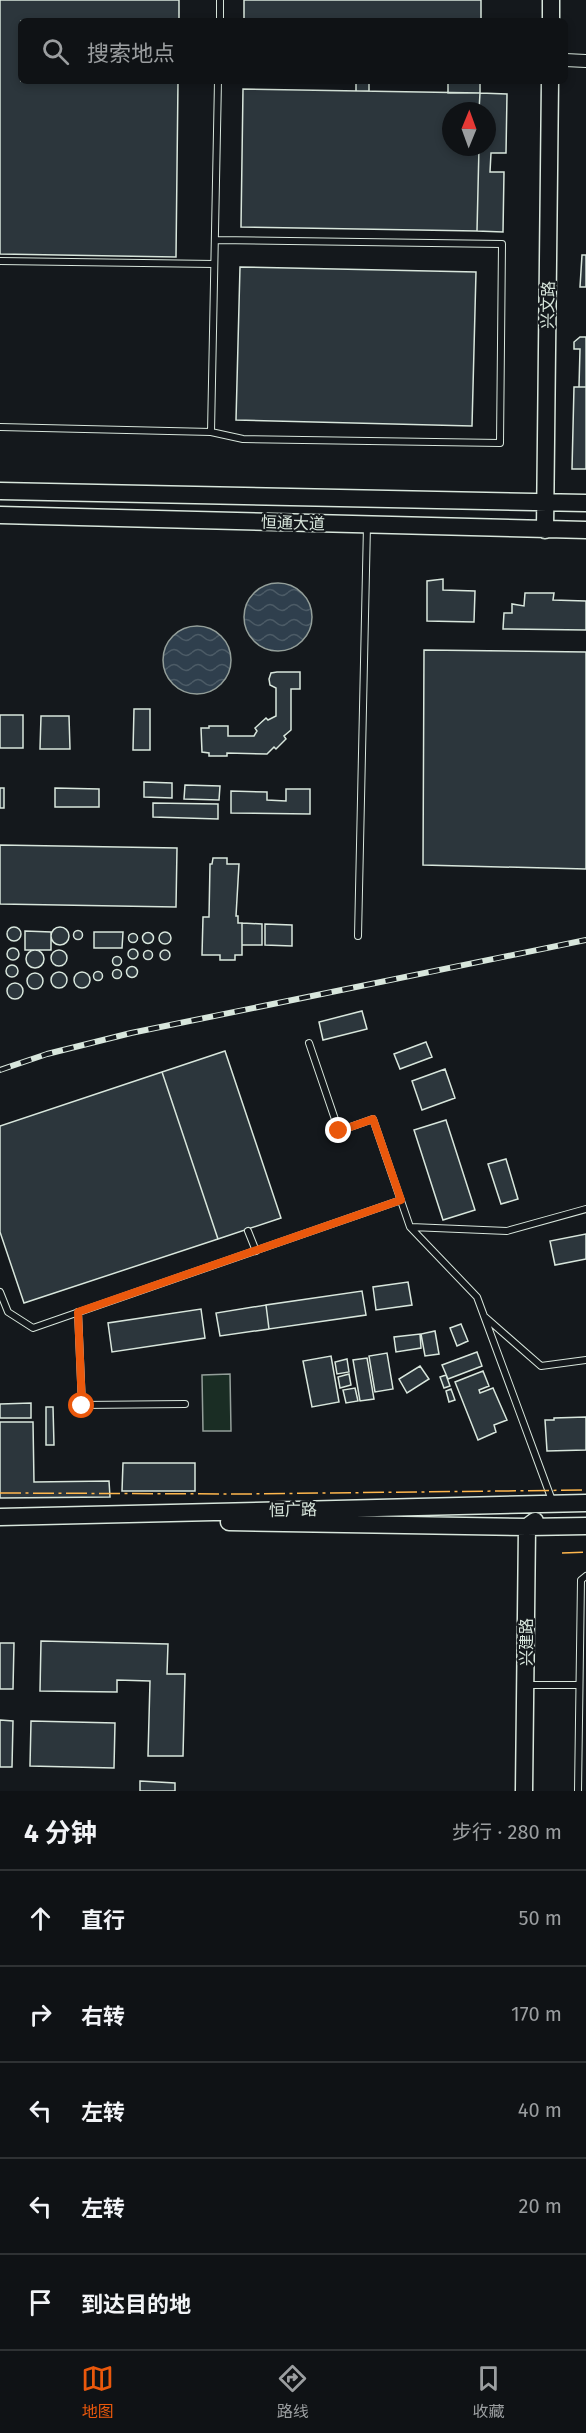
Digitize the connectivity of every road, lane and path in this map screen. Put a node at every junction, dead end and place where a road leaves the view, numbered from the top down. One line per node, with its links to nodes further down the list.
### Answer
1 (220, 0): 3 (lane)
2 (551, 0): 4 (street)
3 (220, 18)
4 (551, 18)
5 (568, 60): 6 (street)
6 (586, 61)
7 (218, 84): 9 (lane)
8 (550, 84): 15 (street, 兴文路)
9 (215, 240): 11 (lane); 13 (lane)
10 (0, 261): 11 (lane)
11 (214, 264): 13 (lane)
12 (0, 427): 13 (lane)
13 (211, 432)
14 (0, 491): 15 (street, 恒通大道)
15 (546, 502): 16 (street, 恒通大道); 19 (street, 兴文路)
16 (586, 502)
17 (0, 515): 18 (street, 恒通大道)
18 (367, 525): 19 (street, 恒通大道); 21 (lane)
19 (545, 530): 20 (street, 恒通大道)
20 (586, 530)
21 (358, 936)
22 (309, 1043): 23 (lane)
23 (401, 1200): 25 (lane); 27 (lane)
24 (586, 1209): 25 (lane)
25 (410, 1227): 30 (lane)
26 (248, 1231): 27 (lane)
27 (256, 1251): 29 (lane)
28 (0, 1292): 29 (lane)
29 (78, 1312): 32 (lane)
30 (484, 1316): 31 (lane); 34 (lane)
31 (586, 1360)
32 (185, 1404)
33 (586, 1503): 34 (street, 恒广路)
34 (553, 1504): 35 (street, 恒广路); 37 (street)
35 (0, 1518): 37 (street, 恒广路)
36 (586, 1526): 37 (street, 恒广路)
37 (527, 1527): 39 (street, 兴建路)
38 (586, 1576): 40 (lane)
39 (526, 1685): 40 (lane); 41 (street, 兴建路)
40 (579, 1685): 42 (lane)
41 (524, 1791)
42 (578, 1791)

